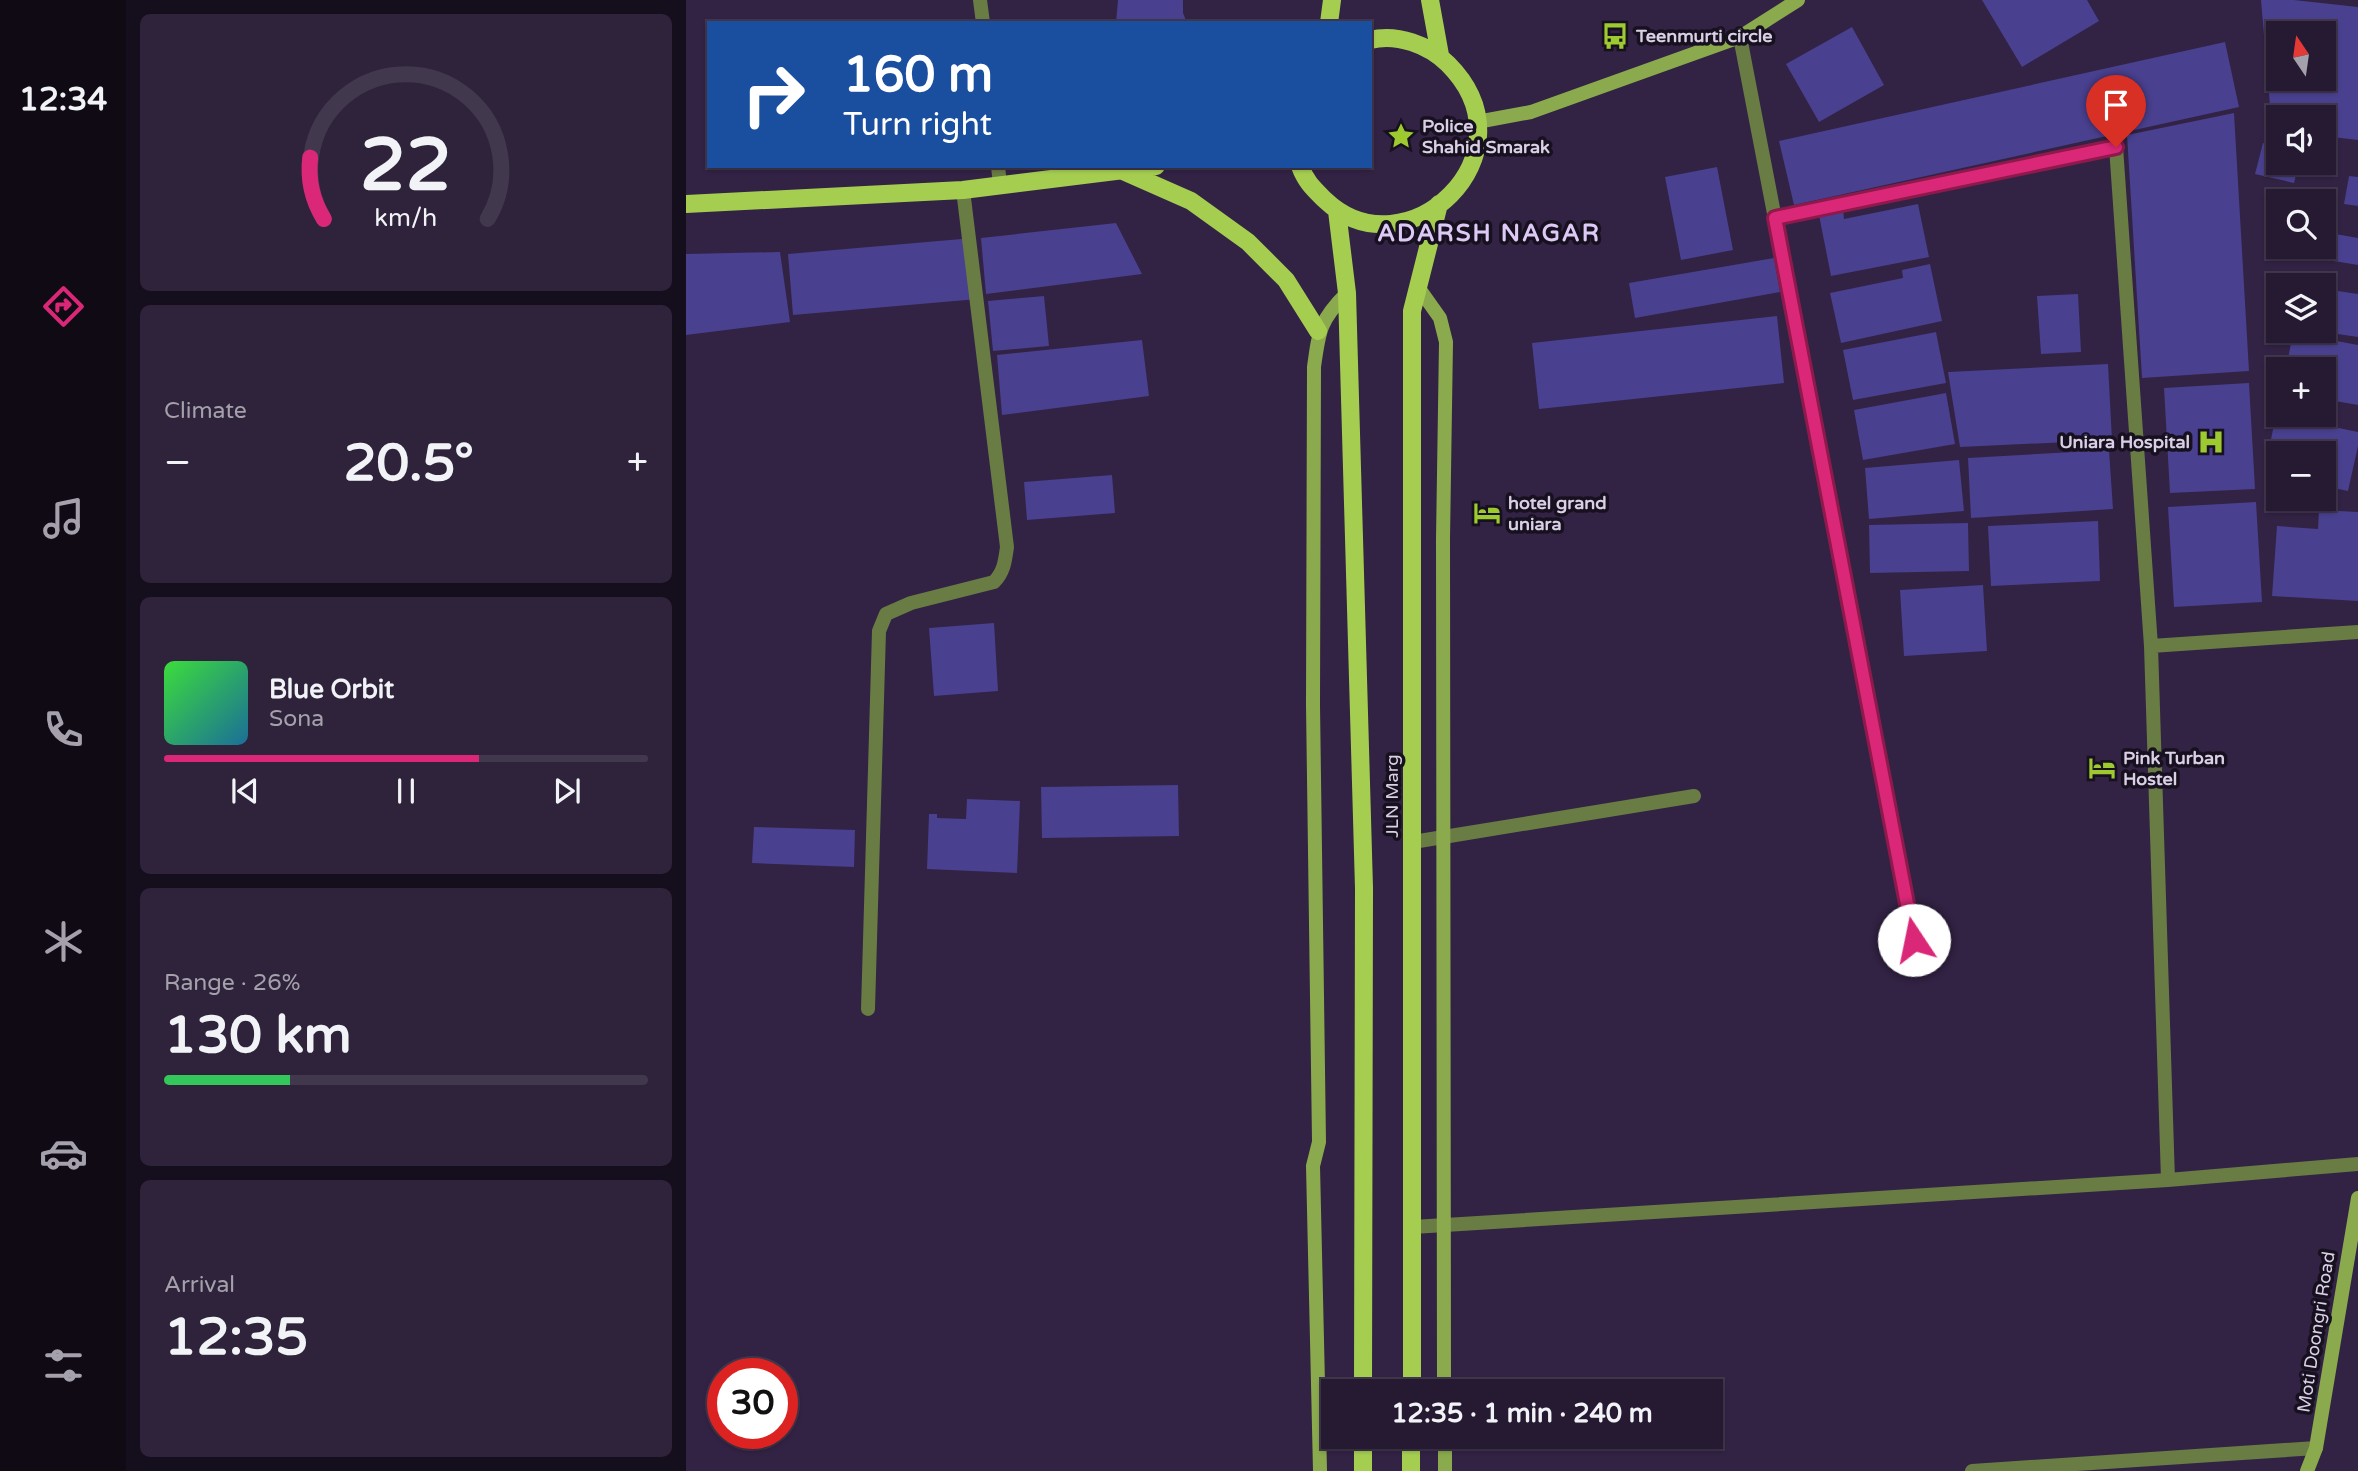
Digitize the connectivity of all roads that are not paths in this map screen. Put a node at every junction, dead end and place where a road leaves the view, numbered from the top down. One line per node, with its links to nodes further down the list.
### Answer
1 (980, 0): 5 (street)
2 (1332, 0): 6 (main road)
3 (1430, 0): 9 (main road)
4 (1798, 0): 7 (street)
5 (983, 21)
6 (1329, 21)
7 (1740, 37): 10 (street); 20 (street)
8 (1372, 40): 9 (main road)
9 (1440, 55): 10 (main road)
10 (1477, 122): 18 (main road)
11 (998, 168): 15 (street)
12 (1138, 168): 14 (main road)
13 (1301, 168): 19 (main road)
14 (1121, 170): 15 (main road); 23 (main road)
15 (1000, 185): 16 (main road)
16 (963, 190): 17 (main road); 30 (street)
17 (686, 204)
18 (1439, 204): 19 (main road); 21 (main road, JLN Marg)
19 (1336, 211): 22 (main road, JLN Marg)
20 (1775, 218): 25 (street); 29 (street)
21 (1418, 287): 27 (street); 28 (main road, JLN Marg)
22 (1347, 293): 23 (street); 36 (main road, JLN Marg)
23 (1318, 331): 43 (street)
24 (2358, 632): 25 (street)
25 (2151, 646): 32 (street)
26 (1694, 796): 27 (street)
27 (1444, 837): 28 (street); 34 (street)
28 (1413, 842): 35 (main road, JLN Marg)
29 (1914, 940)
30 (868, 1009)
31 (2358, 1164): 32 (street)
32 (2168, 1180): 34 (street)
33 (2358, 1198): 39 (street, Moti Doongri Road)
34 (1443, 1226): 35 (street); 38 (street)
35 (1413, 1227): 37 (main road, JLN Marg)
36 (1363, 1379)
37 (1412, 1379)
38 (1444, 1379)
39 (2316, 1448): 47 (street); 48 (street, Moti Doongri Road)
40 (1363, 1449): 44 (main road)
41 (1411, 1449): 45 (main road)
42 (1445, 1449): 46 (street)
43 (1320, 1471)
44 (1363, 1471)
45 (1411, 1471)
46 (1445, 1471)
47 (1972, 1471)
48 (2307, 1471)

